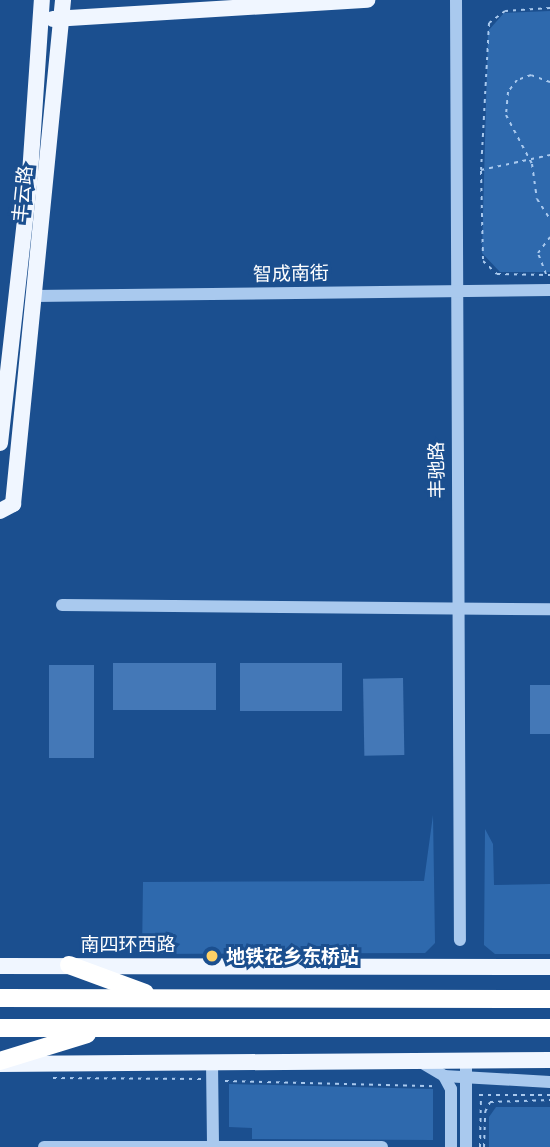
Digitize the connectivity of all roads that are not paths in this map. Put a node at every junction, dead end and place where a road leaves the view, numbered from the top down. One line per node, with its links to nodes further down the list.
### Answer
1 (42, 0): 6 (main road, 丰云路)
2 (63, 0): 5 (main road, 丰云路)
3 (367, 0): 5 (main road)
4 (456, 0): 7 (street, 丰驰路)
5 (63, 19): 6 (main road); 9 (main road, 丰云路)
6 (40, 20): 10 (main road, 丰云路)
7 (454, 290): 8 (street, 智成南街); 9 (street, 智成南街); 13 (street, 丰驰路)
8 (550, 290)
9 (33, 296): 11 (main road, 丰云路)
10 (0, 443)
11 (0, 511)
12 (62, 605): 13 (street)
13 (457, 609): 14 (street); 15 (street, 丰驰路)
14 (550, 609)
15 (460, 940)
16 (69, 965): 17 (main road, 南四环西路); 18 (main road, 南四环西路); 20 (highway)
17 (0, 966)
18 (550, 967)
19 (0, 998): 20 (highway)
20 (158, 998): 21 (highway)
21 (550, 999)
22 (0, 1028): 23 (highway)
23 (105, 1028): 24 (highway); 29 (highway)
24 (550, 1028)
25 (550, 1060): 27 (main road)
26 (417, 1061): 27 (main road); 28 (main road); 30 (street)
27 (466, 1061): 32 (street)
28 (212, 1062): 29 (main road); 33 (street)
29 (0, 1063)
30 (444, 1076): 32 (street); 36 (street)
31 (550, 1082): 32 (street)
32 (466, 1086): 37 (street)
33 (213, 1146): 34 (street); 35 (street)
34 (44, 1147)
35 (382, 1147)
36 (451, 1147)
37 (466, 1147)

